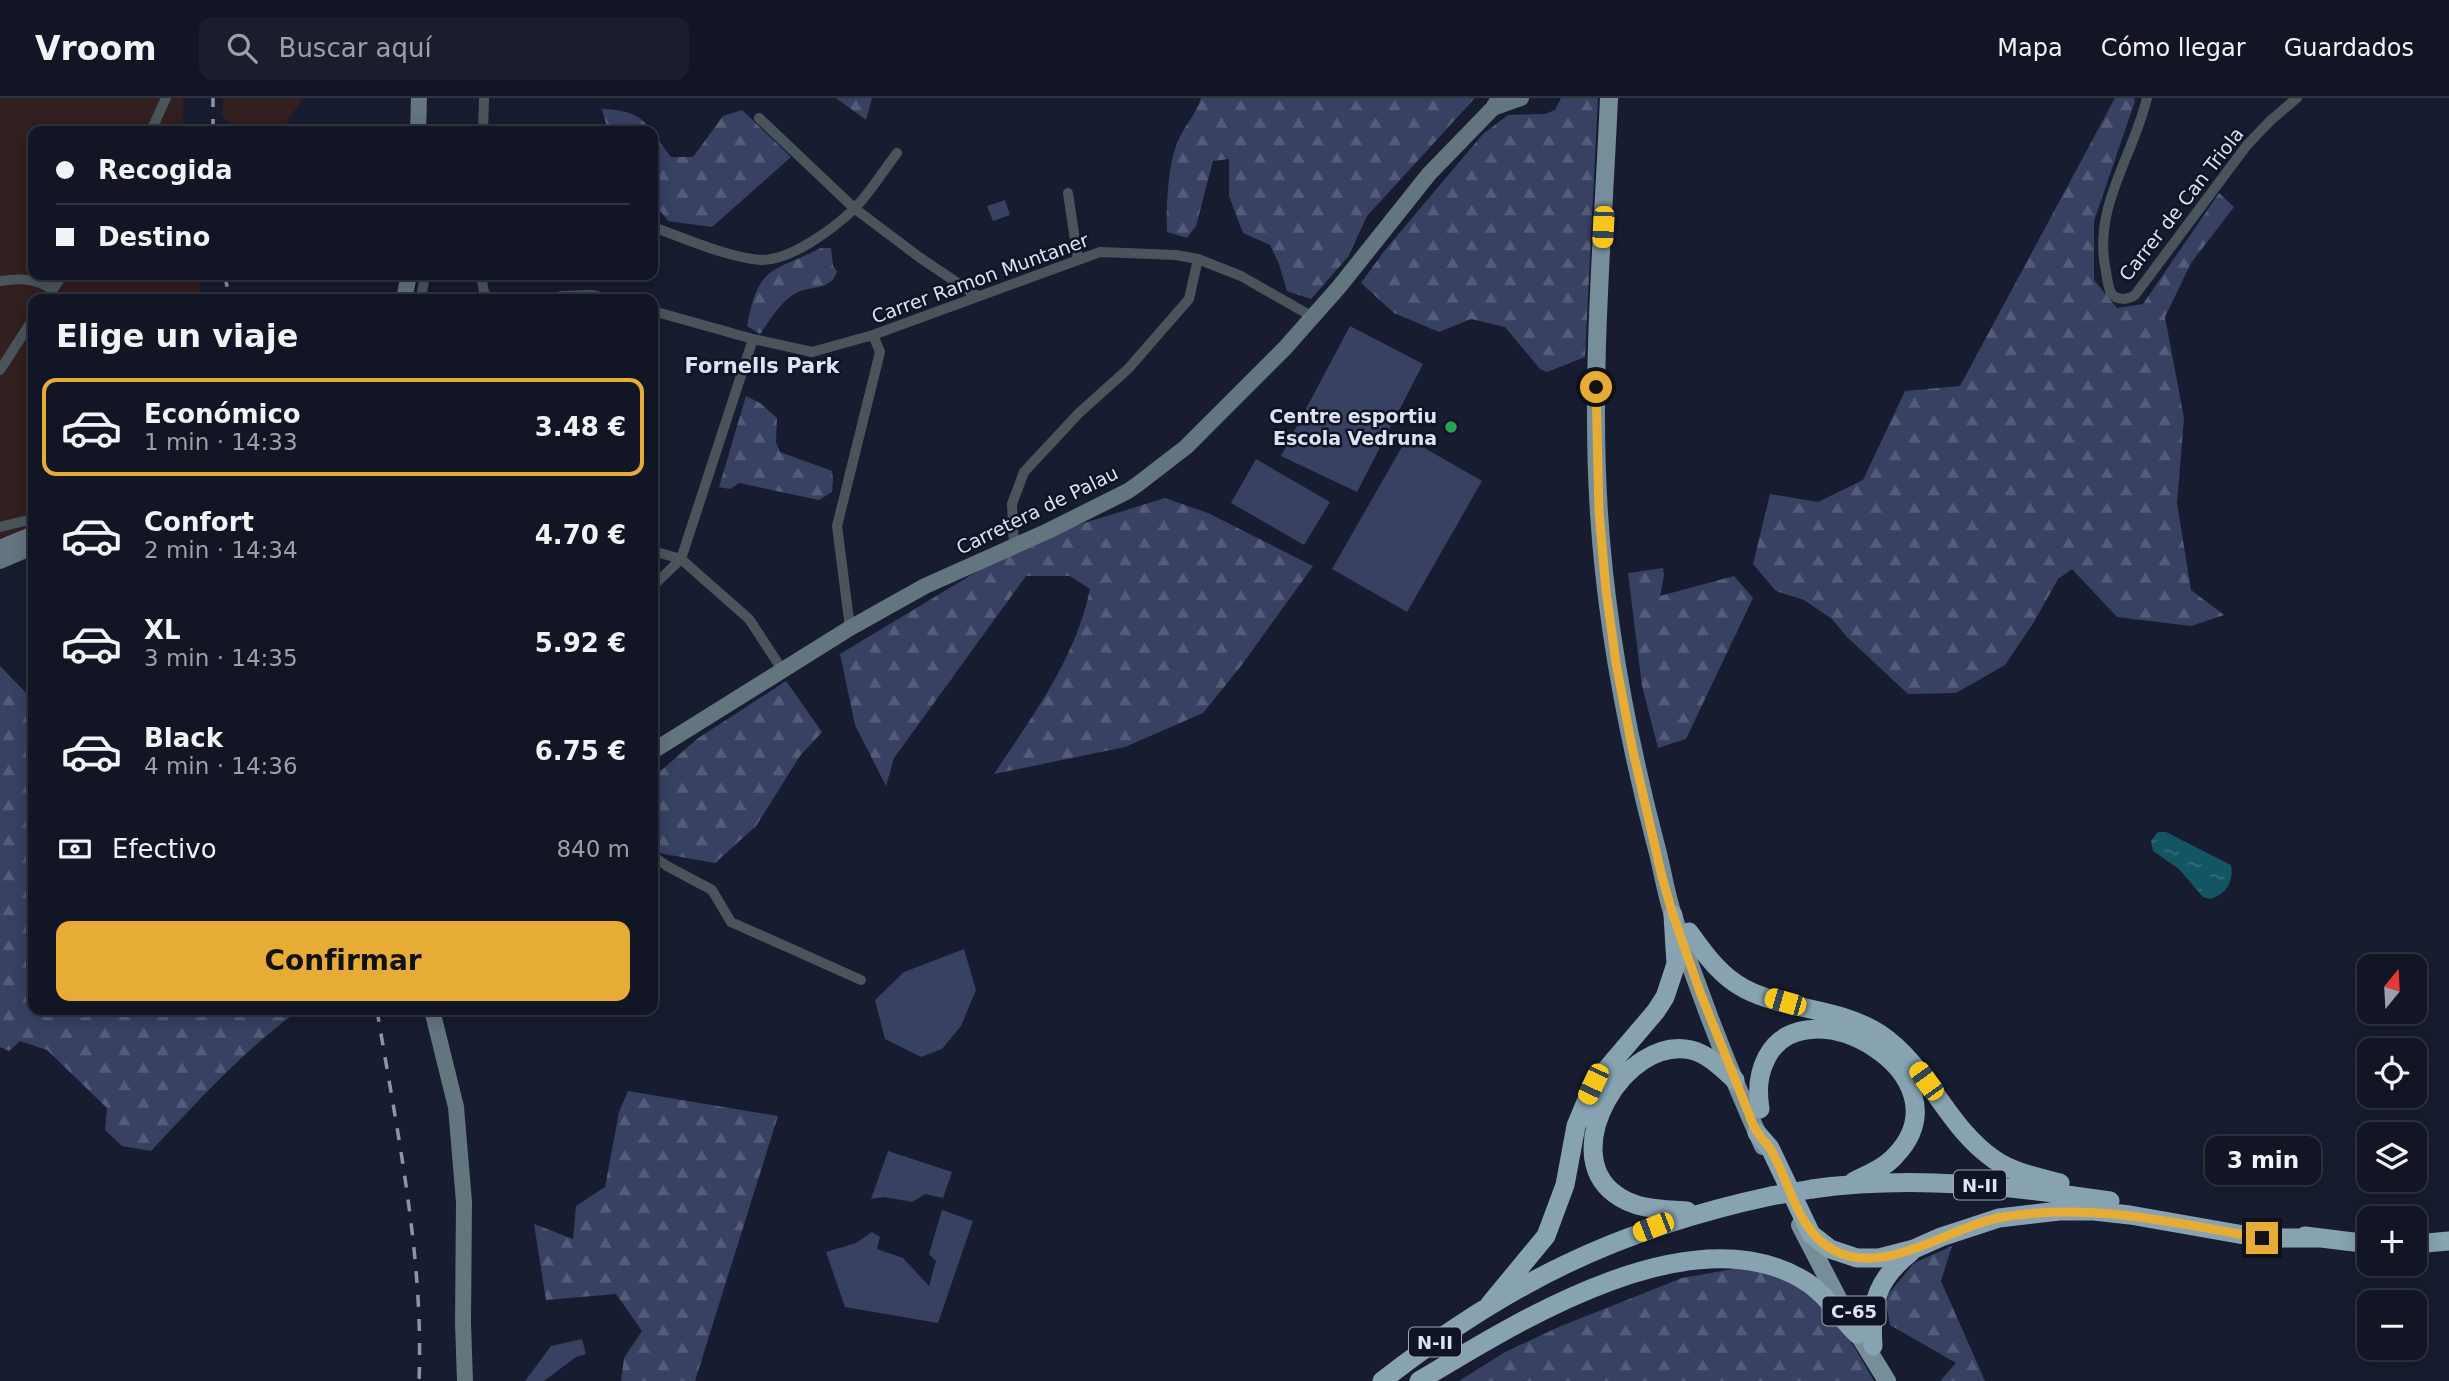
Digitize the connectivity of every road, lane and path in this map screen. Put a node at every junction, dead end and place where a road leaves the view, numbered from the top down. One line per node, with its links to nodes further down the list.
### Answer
1 (159, 98): 10 (street)
2 (166, 98): 10 (street)
3 (419, 98): 13 (street)
4 (484, 98): 14 (street)
5 (1521, 98): 9 (street, Carretera de Palau)
6 (1609, 98): 45 (main road, C-65)
7 (2147, 98): 8 (street, Carrer de Can Triola)
8 (2297, 98)
9 (1496, 103): 27 (street, Carretera de Palau)
10 (161, 111): 12 (street)
11 (759, 118): 17 (street)
12 (154, 126)
13 (418, 126)
14 (483, 126)
15 (897, 153): 17 (street)
16 (1068, 193): 20 (street)
17 (854, 208): 18 (street); 25 (street)
18 (658, 229)
19 (1198, 259): 20 (street, Carrer Ramon Muntaner); 27 (street, Carrer Ramon Muntaner); 35 (street)
20 (1077, 260): 25 (street, Carrer Ramon Muntaner)
21 (28, 279): 23 (street)
22 (31, 280): 24 (street)
23 (0, 281)
24 (49, 294)
25 (977, 296): 29 (street, Carrer Ramon Muntaner)
26 (658, 312): 30 (street, Carrer Ramon Muntaner)
27 (1312, 317): 35 (street, Carretera de Palau)
28 (28, 327): 31 (street)
29 (873, 335): 30 (street, Carrer Ramon Muntaner); 42 (street)
30 (753, 339): 39 (street)
31 (0, 370)
32 (28, 520): 33 (street)
33 (0, 527)
34 (28, 536): 36 (street)
35 (1014, 546): 42 (street, Carretera de Palau)
36 (0, 548)
37 (28, 549): 40 (street)
38 (658, 552): 39 (street)
39 (681, 559): 41 (street); 43 (street)
40 (0, 561)
41 (658, 581)
42 (850, 628): 43 (street, Carretera de Palau)
43 (783, 671): 44 (street, Carretera de Palau)
44 (658, 748)
45 (1656, 846): 47 (main road, C-65); 48 (main road, C-65)
46 (658, 860): 49 (street)
47 (1673, 915): 51 (main road, C-65); 63 (highway)
48 (1689, 932): 52 (main road, C-65); 55 (highway)
49 (861, 980)
50 (433, 1015): 65 (street)
51 (1735, 1080): 53 (main road, C-65); 56 (highway)
52 (1759, 1108): 54 (highway); 59 (main road, C-65)
53 (1757, 1133): 59 (highway); 64 (main road, C-65)
54 (1845, 1186): 55 (highway, N-II); 56 (highway, N-II, bridge)
55 (2114, 1202): 57 (highway, N-II)
56 (1702, 1211): 63 (highway, N-II)
57 (2317, 1238): 60 (highway, N-II); 62 (highway)
58 (2449, 1241): 61 (highway)
59 (1820, 1242): 62 (highway); 64 (main road, C-65)
60 (2357, 1243)
61 (2427, 1243)
62 (1914, 1249): 64 (highway)
63 (1489, 1305): 66 (highway, N-II)
64 (1865, 1340): 67 (highway); 68 (main road, C-65)
65 (465, 1381)
66 (1382, 1381)
67 (1419, 1381)
68 (1887, 1381)

